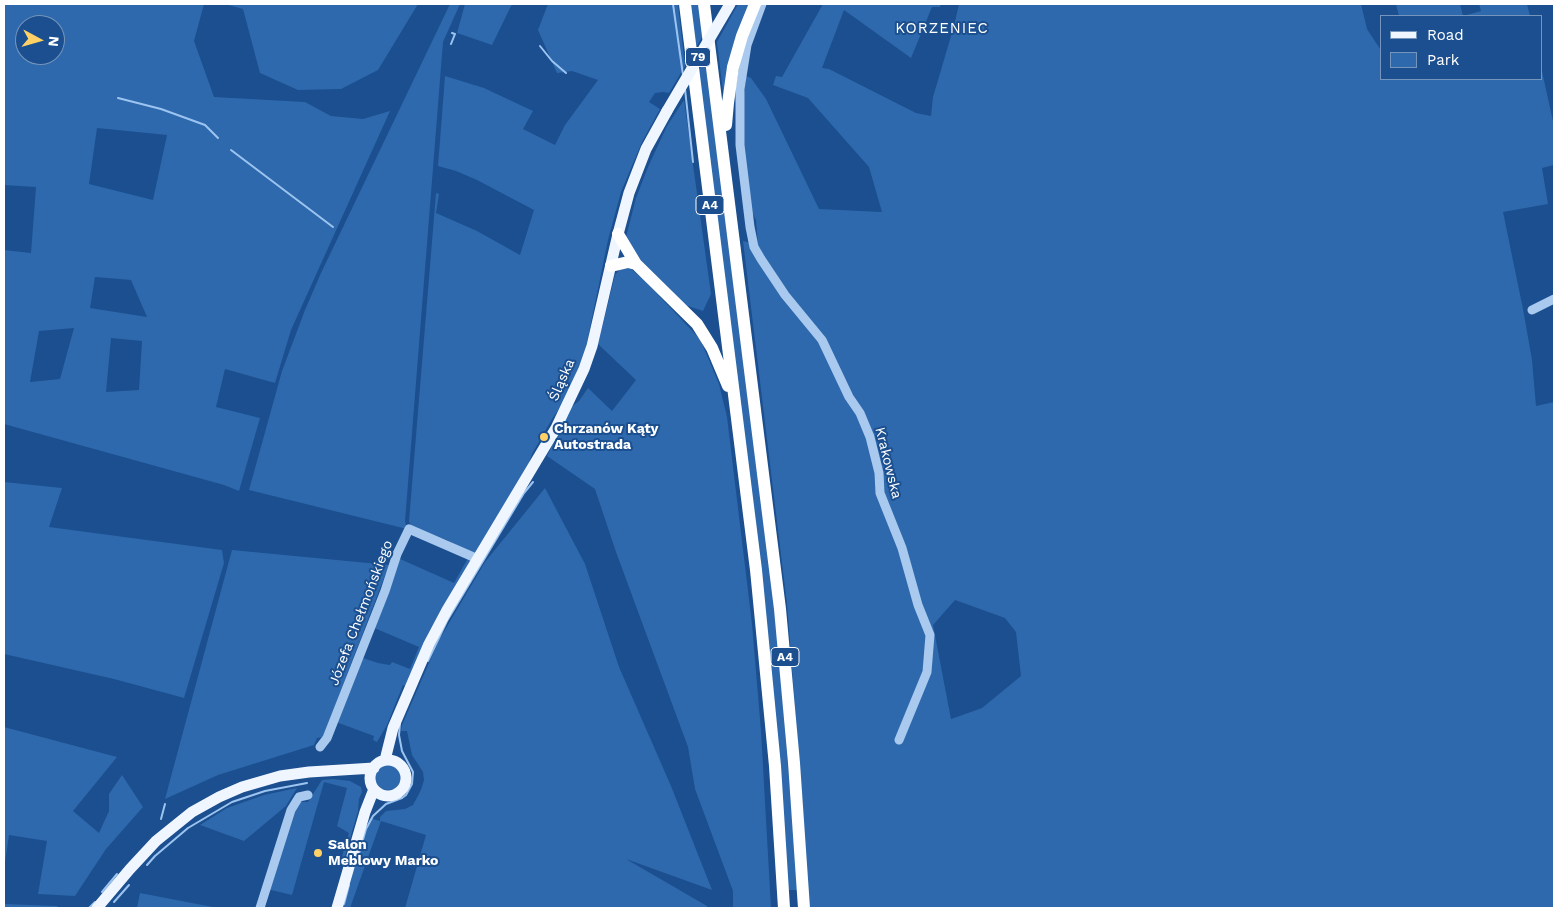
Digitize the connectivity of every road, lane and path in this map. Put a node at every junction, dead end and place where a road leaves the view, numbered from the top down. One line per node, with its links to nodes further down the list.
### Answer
1 (685, 4): 12 (highway, A4)
2 (704, 4): 6 (highway, A4)
3 (730, 4): 7 (main road, Śląska / 79, bridge)
4 (755, 4): 6 (highway)
5 (762, 4): 15 (street, Krakowska)
6 (725, 165): 29 (highway, A4)
7 (618, 234): 8 (highway); 9 (main road, Śląska / 79)
8 (636, 264): 9 (highway); 12 (highway)
9 (611, 266): 13 (main road, Śląska / 79)
10 (1554, 299): 11 (street)
11 (1532, 310)
12 (736, 406): 28 (highway, A4)
13 (478, 559): 14 (main road, Śląska / 79); 16 (street, Józefa Chełmońskiego)
14 (396, 723): 17 (main road, Śląska / 79); 18 (main road, Śląska / 79)
15 (899, 740)
16 (320, 747)
17 (385, 760): 18 (main road); 19 (main road)
18 (398, 763): 23 (main road, 79)
19 (374, 768): 20 (main road); 21 (main road, 79)
20 (343, 771): 21 (main road); 25 (main road)
21 (372, 785): 23 (main road); 24 (main road, 79)
22 (308, 795): 26 (street)
23 (386, 795): 24 (main road, 79)
24 (363, 822): 27 (main road, 79)
25 (97, 908)
26 (260, 908)
27 (337, 908)
28 (784, 908)
29 (804, 908)

